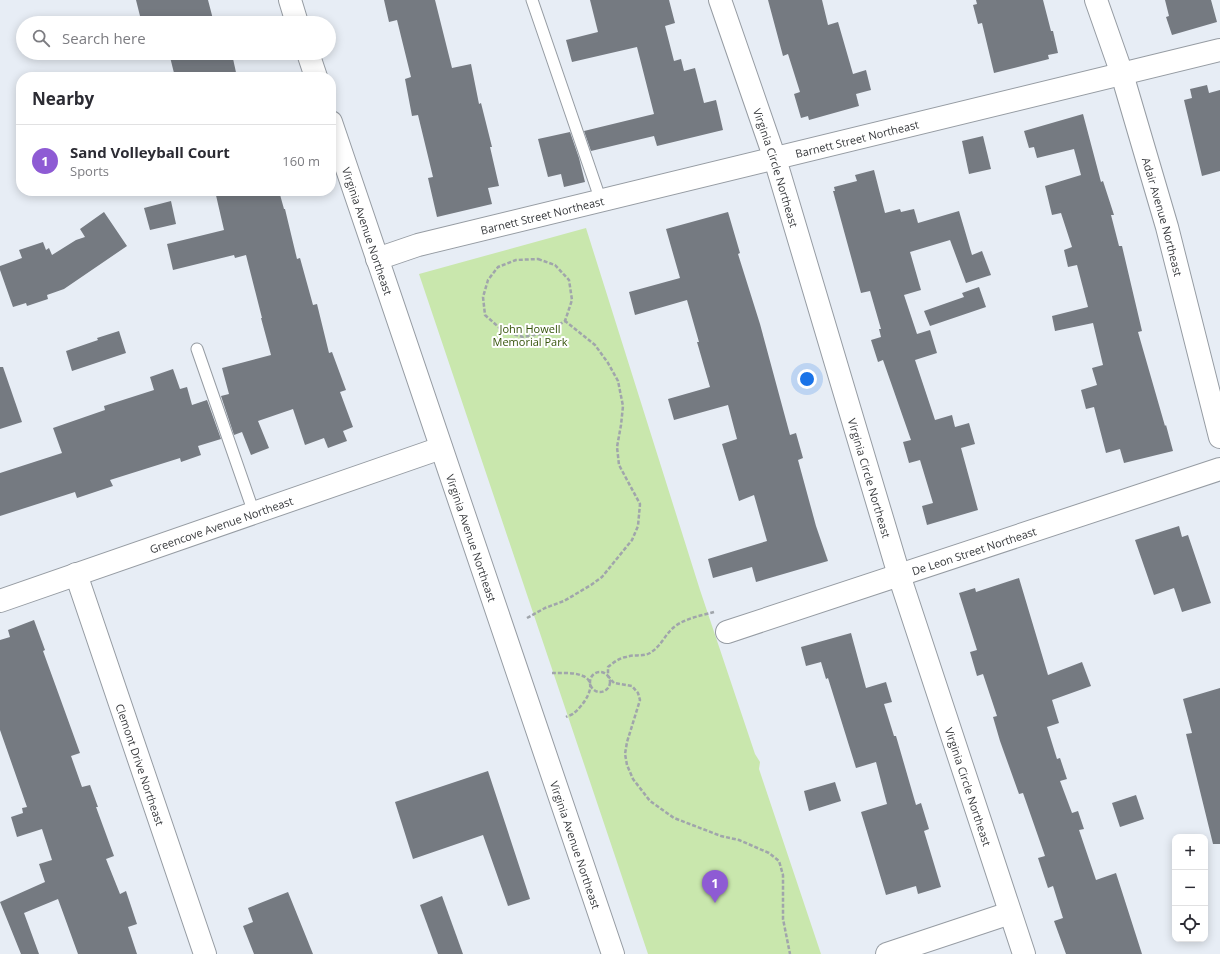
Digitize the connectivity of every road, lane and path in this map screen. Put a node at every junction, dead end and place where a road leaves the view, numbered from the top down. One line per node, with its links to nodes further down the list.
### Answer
1 (290, 0): 5 (street)
2 (532, 0): 12 (lane)
3 (720, 0): 11 (street, Virginia Circle Northeast)
4 (1096, 0): 9 (street, Adair Avenue Northeast)
5 (295, 16)
6 (1220, 50): 9 (street, Barnett Street Northeast)
7 (310, 60): 8 (street)
8 (314, 72)
9 (1122, 74): 11 (street, Barnett Street Northeast); 16 (street, Adair Avenue Northeast)
10 (336, 137): 13 (street, Virginia Avenue Northeast)
11 (775, 159): 12 (street, Barnett Street Northeast); 21 (street, Virginia Circle Northeast)
12 (602, 201): 13 (street, Barnett Street Northeast)
13 (377, 259): 17 (street, Virginia Avenue Northeast)
14 (565, 320): 14 (path); 24 (path)
15 (197, 349): 19 (lane)
16 (1220, 437)
17 (442, 448): 19 (street, Greencove Avenue Northeast); 32 (street, Virginia Avenue Northeast)
18 (1220, 469): 21 (street, De Leon Street Northeast)
19 (254, 513): 20 (street, Greencove Avenue Northeast)
20 (76, 574): 22 (street, Greencove Avenue Northeast); 31 (street, Clemont Drive Northeast)
21 (899, 575): 25 (street, De Leon Street Northeast); 30 (street, Virginia Circle Northeast)
22 (0, 601)
23 (714, 612): 27 (path)
24 (527, 618)
25 (727, 632)
26 (552, 673): 28 (path)
27 (608, 676): 28 (path); 28 (path); 33 (path)
28 (589, 682): 29 (path)
29 (566, 717)
30 (1010, 913): 34 (street); 35 (street, Virginia Circle Northeast)
31 (205, 954)
32 (614, 954)
33 (790, 954)
34 (887, 954)
35 (1024, 954)

